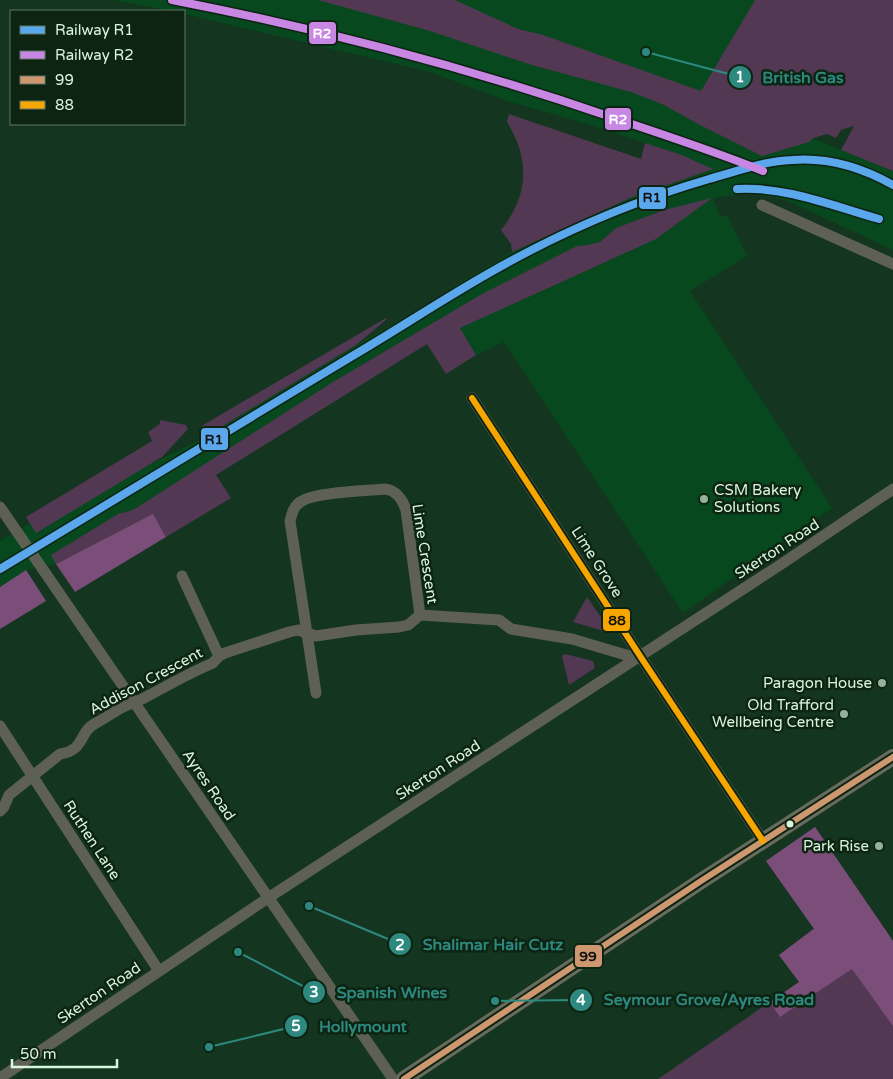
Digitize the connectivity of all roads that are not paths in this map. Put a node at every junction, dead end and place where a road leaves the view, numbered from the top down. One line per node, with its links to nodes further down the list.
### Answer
1 (762, 206): 2 (street)
2 (893, 264)
3 (472, 398): 11 (street, Lime Grove)
4 (893, 489): 11 (street, Skerton Road)
5 (0, 507): 6 (street, Ayres Road)
6 (7, 524): 13 (street, Ayres Road)
7 (182, 576): 10 (street, Addison Crescent)
8 (420, 615): 9 (street, Addison Crescent); 9 (street, Lime Crescent); 11 (street)
9 (306, 633): 10 (street, Addison Crescent); 12 (street)
10 (219, 656): 13 (street, Addison Crescent)
11 (638, 657): 18 (street, Lime Grove); 19 (street, Skerton Road)
12 (316, 693)
13 (134, 702): 16 (street, Addison Crescent); 19 (street, Ayres Road)
14 (0, 726): 16 (street, Ruthen Lane)
15 (893, 756): 18 (main road)
16 (32, 775): 17 (street, Addison Crescent); 20 (street, Ruthen Lane)
17 (0, 810)
18 (763, 841): 23 (main road)
19 (268, 898): 20 (street, Skerton Road); 22 (street, Ayres Road)
20 (159, 970): 21 (street, Skerton Road)
21 (0, 1078)
22 (392, 1079)
23 (404, 1079)

